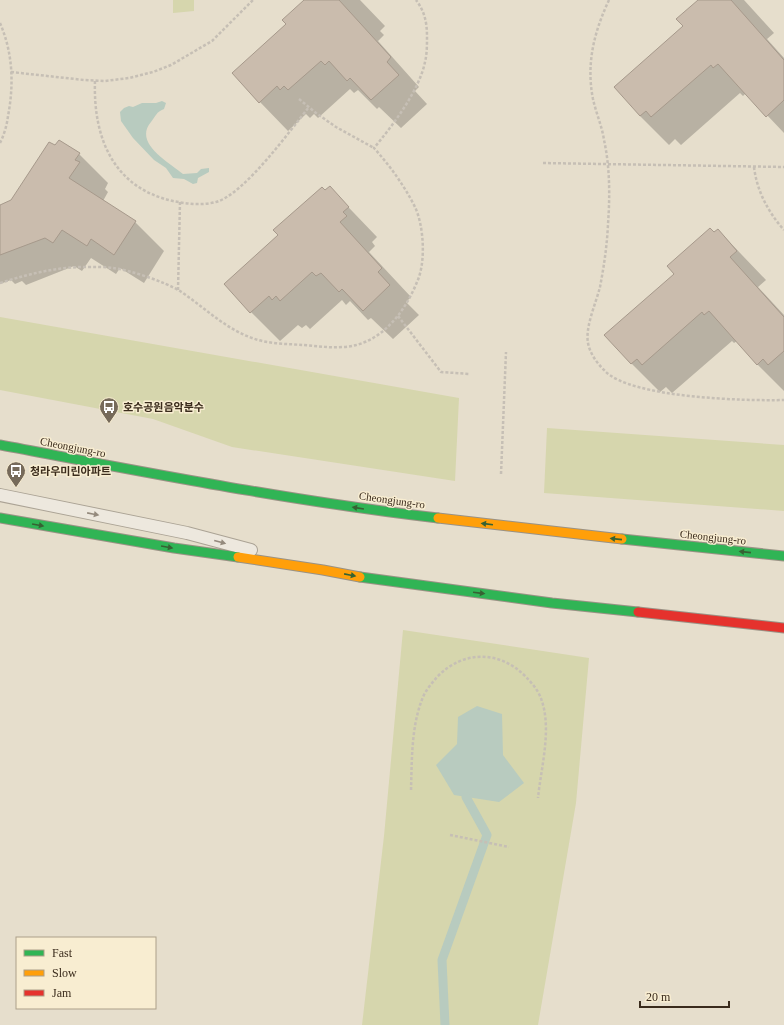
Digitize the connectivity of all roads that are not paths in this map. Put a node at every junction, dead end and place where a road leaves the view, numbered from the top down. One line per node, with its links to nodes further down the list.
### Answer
1 (0, 445): 4 (main road, Cheongjung-ro, one-way to 1)
2 (0, 495): 5 (lane, one-way to 5)
3 (0, 518): 5 (main road, one-way to 5)
4 (784, 556)
5 (323, 570): 6 (main road, one-way to 6)
6 (784, 628)

